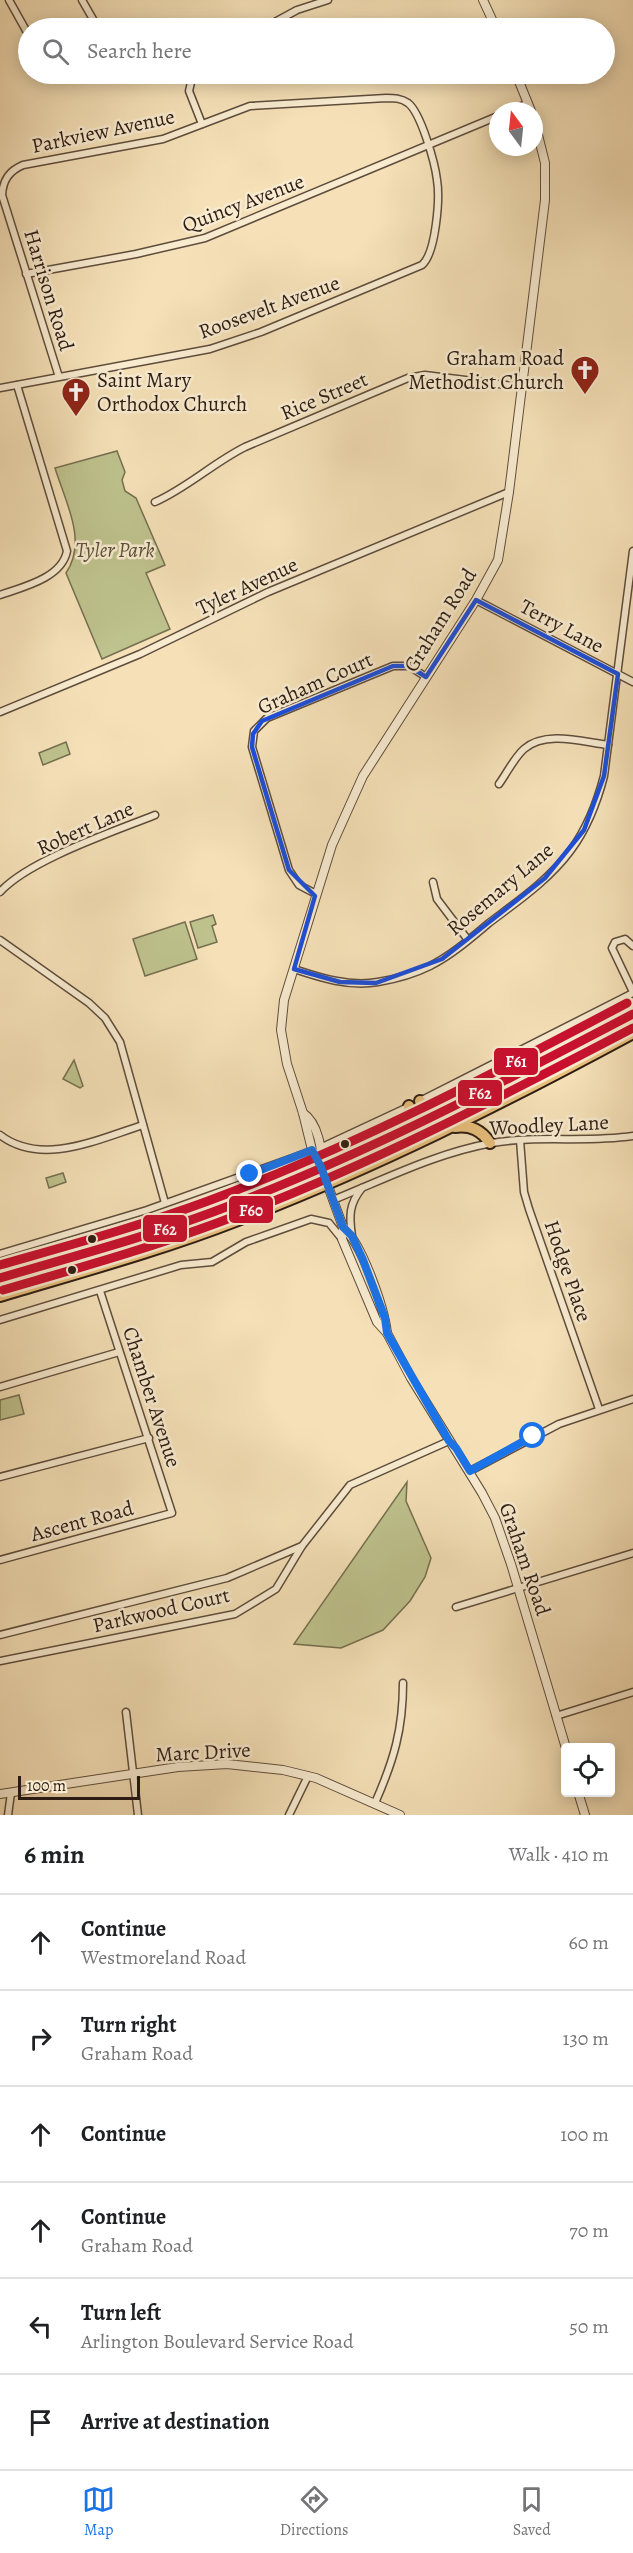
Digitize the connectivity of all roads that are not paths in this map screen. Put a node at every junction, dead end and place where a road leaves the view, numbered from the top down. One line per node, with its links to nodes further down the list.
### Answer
1 (9, 0): 5 (street)
2 (82, 0): 6 (street)
3 (328, 0): 7 (street)
4 (483, 0): 8 (street)
5 (19, 18)
6 (92, 18)
7 (282, 18)
8 (491, 18)
9 (191, 84): 13 (street)
10 (520, 84): 11 (street)
11 (528, 102)
12 (489, 120): 14 (street)
13 (202, 124): 14 (street, Parkview Avenue); 16 (street, Parkview Avenue)
14 (428, 145): 17 (street, Quincy Avenue); 18 (street, Roosevelt Avenue)
15 (543, 155): 20 (street, Graham Road)
16 (5, 179): 17 (street, Harrison Road)
17 (26, 274): 18 (street, Harrison Road)
18 (58, 377): 19 (street, Roosevelt Avenue)
19 (17, 385): 21 (street, Roosevelt Avenue); 25 (street)
20 (522, 387): 22 (street, Graham Road); 23 (street, Rice Street)
21 (0, 388)
22 (509, 492): 26 (street, Graham Road); 30 (street, Tyler Avenue)
23 (155, 502)
24 (633, 550): 27 (street, Rosemary Lane)
25 (0, 595)
26 (476, 600): 27 (street, Terry Lane); 28 (street, Graham Road)
27 (618, 674): 29 (street, Terry Lane); 33 (street, Rosemary Lane)
28 (426, 677): 32 (street, Graham Court); 38 (street, Graham Road)
29 (633, 682)
30 (0, 712)
31 (246, 727): 32 (street)
32 (254, 731): 38 (street, Graham Court)
33 (608, 745): 34 (street); 40 (street, Rosemary Lane)
34 (500, 784)
35 (155, 815): 37 (street, Robert Lane)
36 (434, 882): 40 (street)
37 (0, 892)
38 (316, 894): 42 (street, Graham Road)
39 (0, 940): 49 (street)
40 (468, 940): 42 (street, Rosemary Lane)
41 (633, 946): 43 (street)
42 (294, 969): 56 (street, Graham Road)
43 (633, 993): 46 (street)
44 (633, 1014): 48 (highway)
45 (633, 1033): 50 (highway)
46 (420, 1101): 47 (street); 48 (highway)
47 (409, 1106): 51 (highway); 56 (street)
48 (452, 1107): 51 (highway)
49 (143, 1125): 52 (street); 61 (street)
50 (443, 1130): 55 (highway); 58 (highway)
51 (401, 1132): 57 (highway)
52 (0, 1135)
53 (633, 1136): 54 (street, Woodley Lane)
54 (519, 1140): 55 (street, Woodley Lane); 74 (street, Hodge Place)
55 (490, 1143): 59 (street, Woodley Lane)
56 (316, 1149): 57 (street, Graham Road); 61 (street)
57 (321, 1167): 58 (street, Graham Road); 66 (highway)
58 (327, 1184): 60 (street, Graham Road); 68 (highway)
59 (363, 1188): 60 (street, Woodley Lane); 63 (street)
60 (333, 1200): 62 (street, Graham Road)
61 (165, 1203): 65 (street)
62 (343, 1227): 63 (street); 64 (street, Graham Road)
63 (352, 1236): 70 (street)
64 (342, 1239): 67 (street); 70 (street, Graham Road)
65 (0, 1254)
66 (0, 1278)
67 (99, 1291): 69 (street); 71 (street, Chamber Avenue)
68 (0, 1296)
69 (0, 1320)
70 (387, 1333): 76 (street, Graham Road)
71 (119, 1352): 72 (street); 75 (street, Chamber Avenue)
72 (0, 1387)
73 (633, 1399): 74 (street)
74 (599, 1409): 77 (street)
75 (149, 1438): 78 (street); 79 (street, Chamber Avenue)
76 (449, 1441): 77 (street, Graham Road); 80 (street, Parkwood Court)
77 (470, 1471): 83 (street, Graham Road)
78 (0, 1477)
79 (172, 1513): 82 (street, Ascent Road)
80 (302, 1546): 85 (street, Parkwood Court); 86 (street, Parkwood Court)
81 (633, 1553): 83 (street)
82 (0, 1560)
83 (519, 1589): 84 (street); 90 (street, Graham Road)
84 (456, 1607)
85 (0, 1635)
86 (0, 1661)
87 (403, 1683): 97 (street)
88 (633, 1692): 90 (street)
89 (126, 1712): 92 (street)
90 (556, 1716): 91 (street, Graham Road)
91 (564, 1743)
92 (134, 1774): 93 (street, Marc Drive); 94 (street, Marc Drive); 99 (street)
93 (308, 1776): 97 (street, Marc Drive); 100 (street)
94 (11, 1793): 95 (street, Marc Drive); 98 (street)
95 (0, 1794)
96 (580, 1797): 102 (street)
97 (375, 1803): 101 (street, Marc Drive)
98 (8, 1815)
99 (138, 1815)
100 (290, 1815)
101 (400, 1815)
102 (585, 1815)

